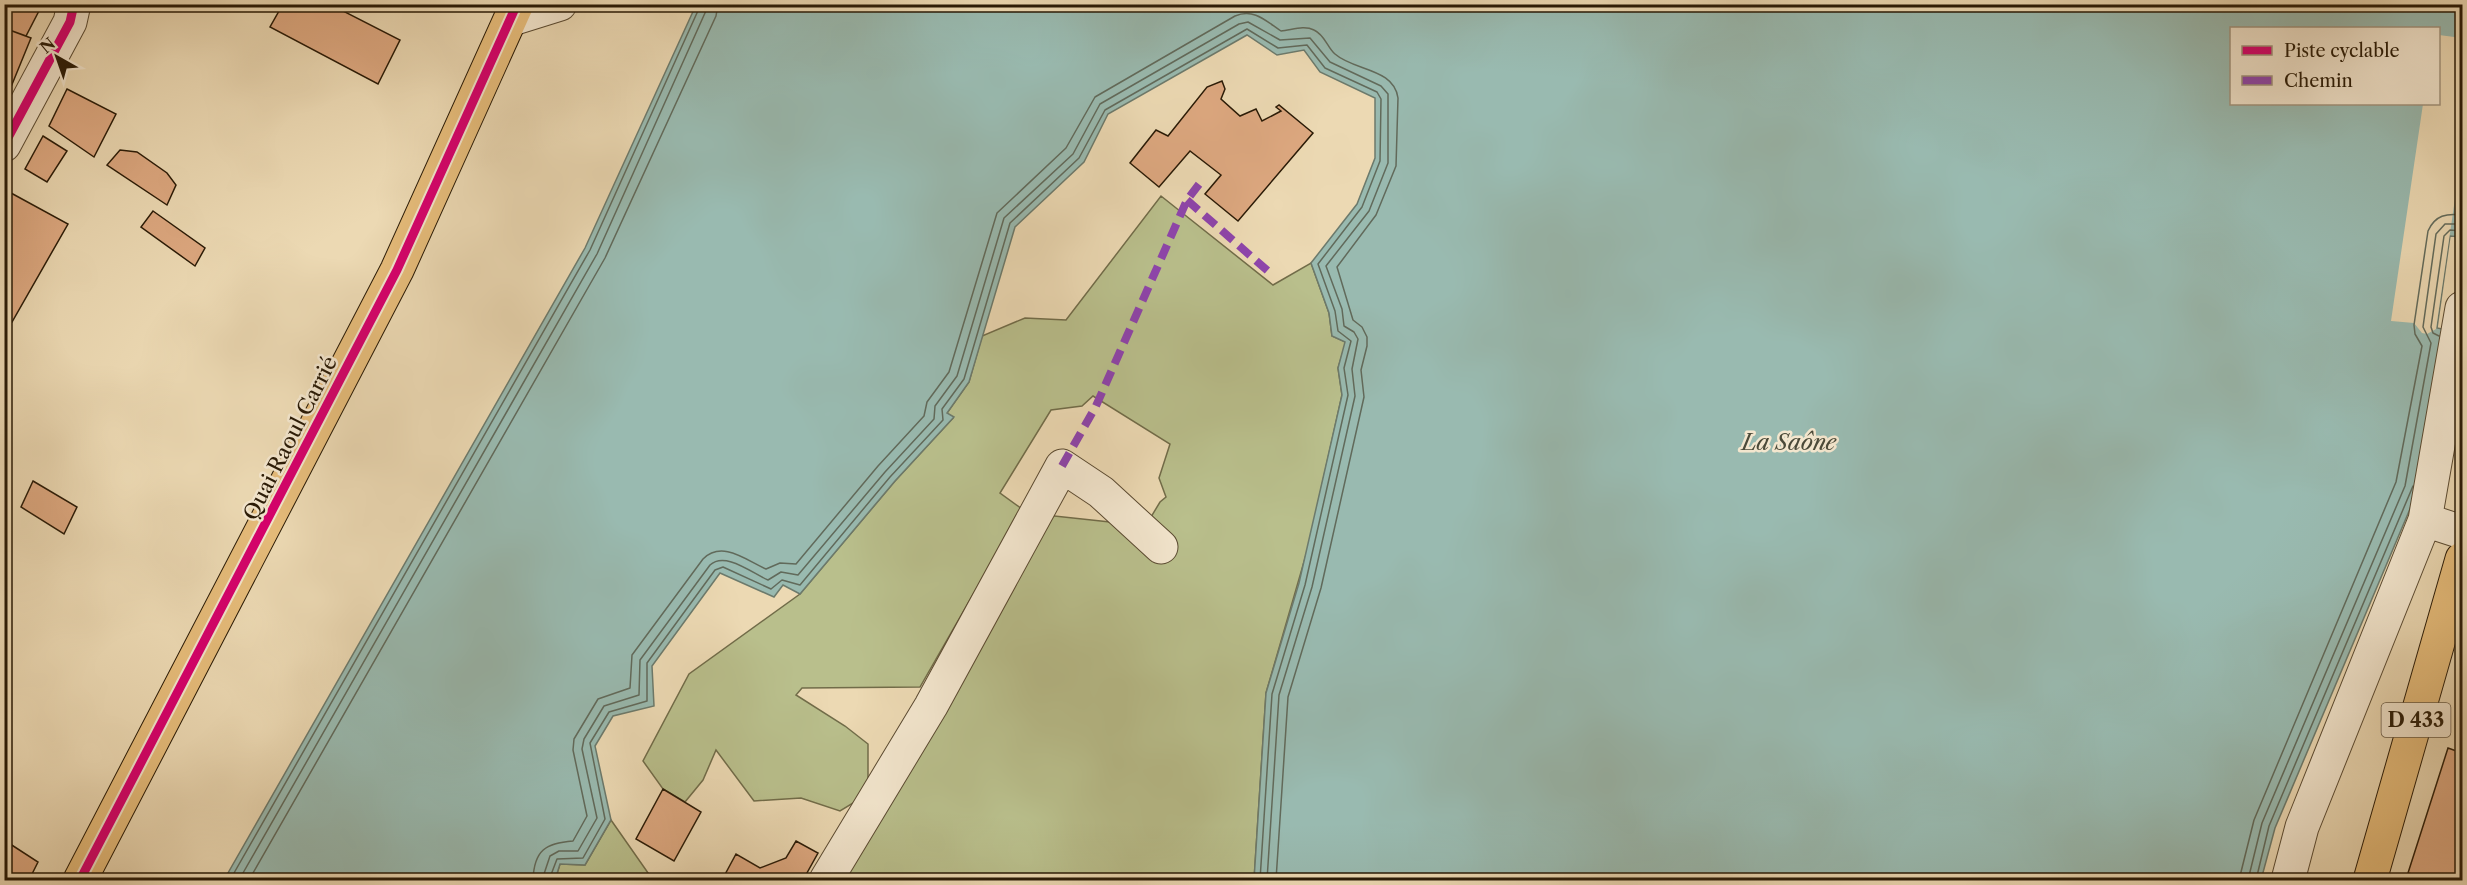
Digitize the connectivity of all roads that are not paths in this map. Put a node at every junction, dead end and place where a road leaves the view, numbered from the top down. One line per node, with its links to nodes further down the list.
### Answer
1 (74, 4): 4 (street)
2 (560, 4): 3 (street)
3 (514, 12): 10 (main road, Quai Raoul Carrié)
4 (4, 145)
5 (2463, 308): 6 (street)
6 (2425, 520): 7 (street); 12 (street)
7 (2463, 532)
8 (1161, 547): 11 (street)
9 (2463, 559): 13 (main road, D 433)
10 (80, 880)
11 (826, 880)
12 (2288, 880)
13 (2370, 880)

